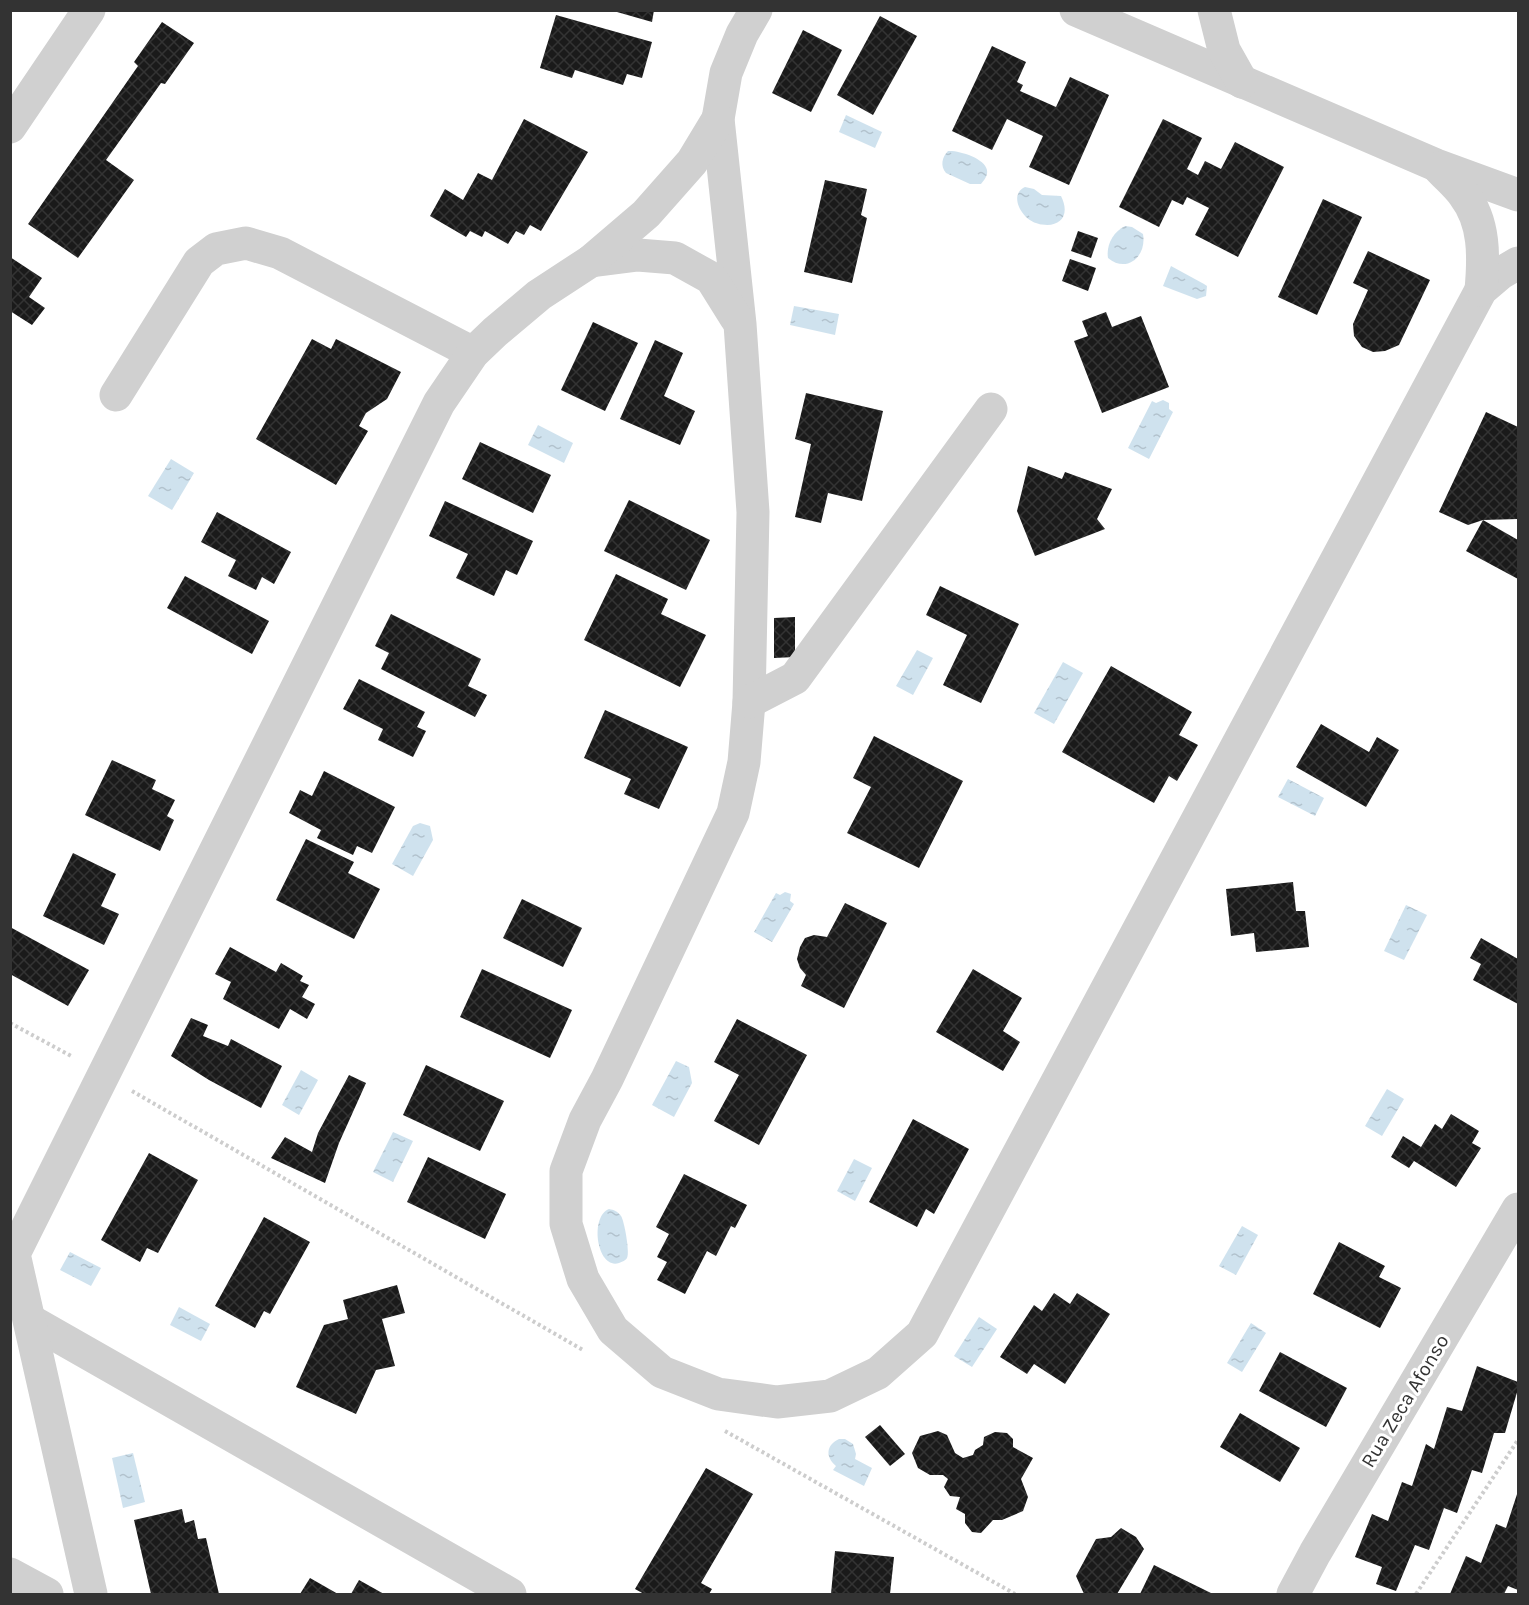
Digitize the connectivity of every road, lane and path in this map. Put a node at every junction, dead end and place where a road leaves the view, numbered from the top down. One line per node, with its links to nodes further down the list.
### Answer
1 (89, 10): 7 (street)
2 (1214, 10): 5 (street)
3 (1098, 13): 5 (street)
4 (746, 18): 6 (street)
5 (1242, 82): 8 (street)
6 (718, 119): 10 (street); 13 (street)
7 (10, 127)
8 (1436, 165): 9 (street); 12 (street)
9 (1518, 195)
10 (591, 261): 13 (street); 14 (street)
11 (1518, 263): 12 (street)
12 (1481, 290): 17 (street)
13 (740, 324): 17 (street)
14 (473, 353): 15 (street); 19 (street)
15 (116, 396)
16 (991, 409): 17 (street)
17 (749, 702)
18 (10, 1023): 19 (path)
19 (103, 1074): 21 (street); 22 (path)
20 (1518, 1209): 30 (street, Rua Zeca Afonso)
21 (31, 1321): 27 (street); 28 (street)
22 (591, 1355)
23 (716, 1426): 29 (path)
24 (1518, 1440): 31 (path)
25 (10, 1574): 26 (street)
26 (47, 1594)
27 (92, 1594)
28 (510, 1594)
29 (1015, 1594)
30 (1293, 1594)
31 (1416, 1594)

